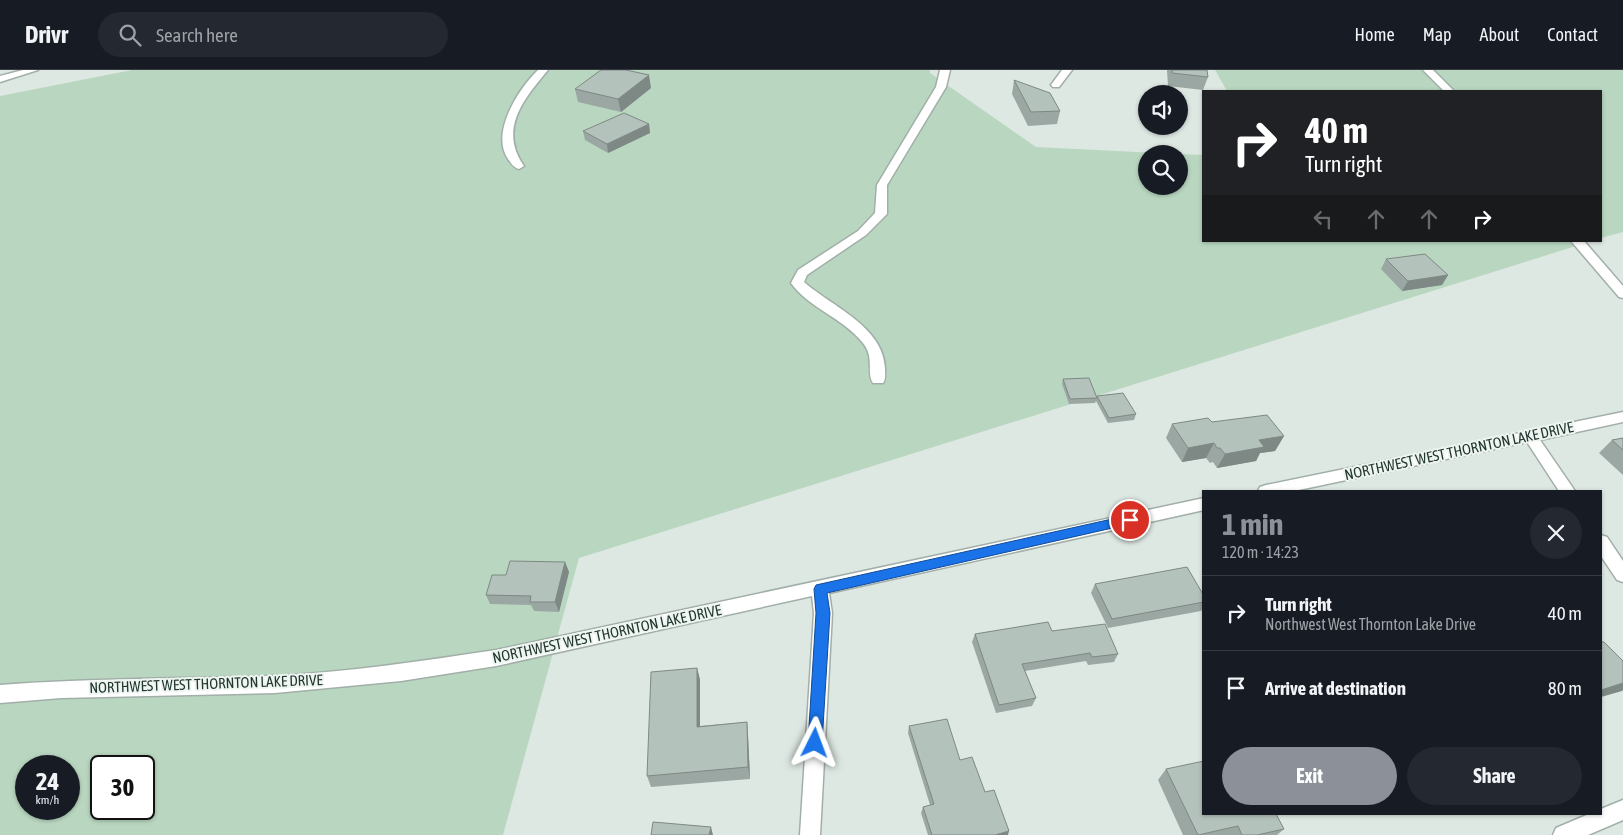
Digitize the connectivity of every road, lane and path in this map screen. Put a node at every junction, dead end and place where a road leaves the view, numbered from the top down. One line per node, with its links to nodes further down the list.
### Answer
1 (32, 70): 6 (street)
2 (543, 70): 9 (street)
3 (945, 70): 12 (street)
4 (1068, 70): 7 (street)
5 (1428, 70): 8 (street)
6 (0, 79)
7 (1056, 85)
8 (1448, 90)
9 (519, 166)
10 (1579, 242): 11 (street)
11 (1623, 294)
12 (878, 380)
13 (1623, 417): 14 (street, NORTHWEST WEST THORNTON LAKE DRIVE)
14 (1530, 436): 15 (street, NORTHWEST WEST THORNTON LAKE DRIVE); 16 (street)
15 (1271, 490)
16 (1566, 490)
17 (1202, 504): 20 (street, NORTHWEST WEST THORNTON LAKE DRIVE)
18 (1602, 544): 19 (street)
19 (1623, 575)
20 (820, 589): 21 (street, NORTHWEST WEST THORNTON LAKE DRIVE); 23 (street)
21 (0, 694)
22 (1623, 810): 24 (street)
23 (810, 835)
24 (1563, 835)

